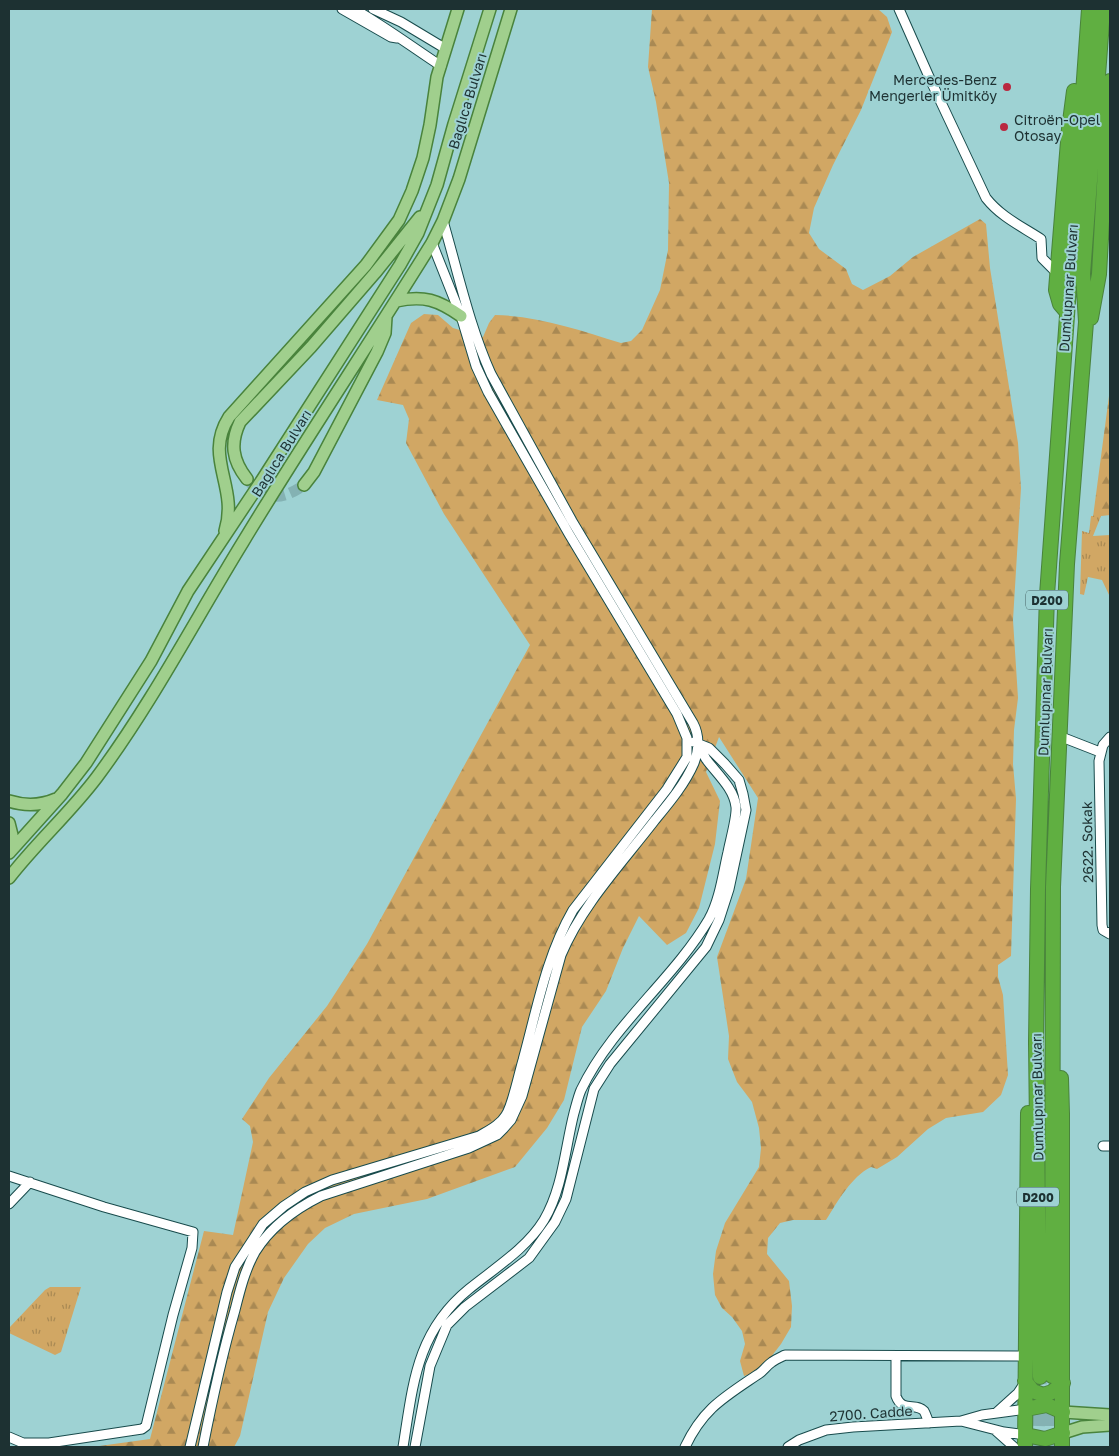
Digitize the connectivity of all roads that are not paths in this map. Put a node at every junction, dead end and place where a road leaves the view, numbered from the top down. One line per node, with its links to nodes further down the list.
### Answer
1 (342, 9): 15 (street)
2 (354, 9): 14 (street)
3 (373, 9): 12 (street)
4 (383, 9): 13 (street)
5 (458, 9): 16 (main road)
6 (490, 9): 19 (main road, Bağlıca Bulvarı)
7 (511, 9): 20 (main road, Bağlıca Bulvarı)
8 (899, 9): 24 (street)
9 (1081, 9): 24 (highway)
10 (1089, 9): 24 (highway, Dumlupınar Bulvarı / D200)
11 (1103, 9): 24 (highway, Dumlupınar Bulvarı / D200)
12 (389, 17): 13 (street); 14 (street)
13 (401, 22): 16 (street)
14 (384, 26): 15 (street)
15 (399, 39): 17 (street)
16 (446, 49): 17 (main road)
17 (441, 66): 21 (main road)
18 (1110, 81): 28 (highway)
19 (429, 206): 23 (main road); 31 (main road, Bağlıca Bulvarı)
20 (443, 221): 22 (main road, Bağlıca Bulvarı); 35 (street)
21 (384, 242): 23 (main road); 31 (main road)
22 (432, 243): 25 (main road, Bağlıca Bulvarı); 26 (street)
23 (375, 273): 29 (main road)
24 (1070, 274): 28 (highway, Dumlupınar Bulvarı / D200); 43 (highway, Dumlupınar Bulvarı / D200)
25 (396, 301): 26 (main road); 27 (main road, Bağlıca Bulvarı)
26 (460, 316): 34 (street)
27 (386, 317): 30 (main road); 41 (main road, Bağlıca Bulvarı)
28 (1084, 366): 32 (highway, Dumlupınar Bulvarı / D200)
29 (247, 479)
30 (304, 484)
31 (221, 542): 37 (main road, Bağlıca Bulvarı)
32 (1060, 736): 36 (street); 49 (highway, Dumlupınar Bulvarı / D200)
33 (1110, 737): 36 (street)
34 (687, 738): 35 (street); 63 (street)
35 (698, 744): 64 (street); 65 (street); 66 (street)
36 (1100, 752): 42 (street, 2622. Sokak)
37 (60, 797): 38 (main road); 40 (main road, Bağlıca Bulvarı)
38 (9, 801)
39 (9, 823): 40 (main road)
40 (9, 853)
41 (9, 878)
42 (1107, 932)
43 (1036, 1017): 48 (highway); 49 (highway, Dumlupınar Bulvarı / D200)
44 (9, 1176): 45 (street)
45 (30, 1182): 46 (street); 62 (street)
46 (9, 1204)
47 (896, 1356): 48 (street); 56 (street); 67 (street)
48 (1026, 1356): 50 (highway)
49 (1051, 1379): 50 (highway); 53 (highway)
50 (1025, 1381): 51 (highway); 52 (street)
51 (1026, 1409): 52 (street, 2700. Cadde); 53 (highway); 61 (highway)
52 (996, 1412): 55 (street, 2700. Cadde)
53 (1062, 1412): 54 (main road); 59 (highway)
54 (1110, 1415)
55 (960, 1421): 56 (street, 2700. Cadde); 58 (street, 2700. Cadde)
56 (929, 1423): 68 (street, 2700. Cadde)
57 (1110, 1425): 59 (main road)
58 (994, 1429): 61 (street, 2700. Cadde); 69 (street)
59 (1062, 1433): 61 (highway); 70 (highway)
60 (9, 1437): 62 (street)
61 (1026, 1441)
62 (49, 1445)
63 (190, 1447)
64 (202, 1447)
65 (403, 1447)
66 (415, 1447)
67 (685, 1447)
68 (788, 1447)
69 (1014, 1447)
70 (1062, 1447)

